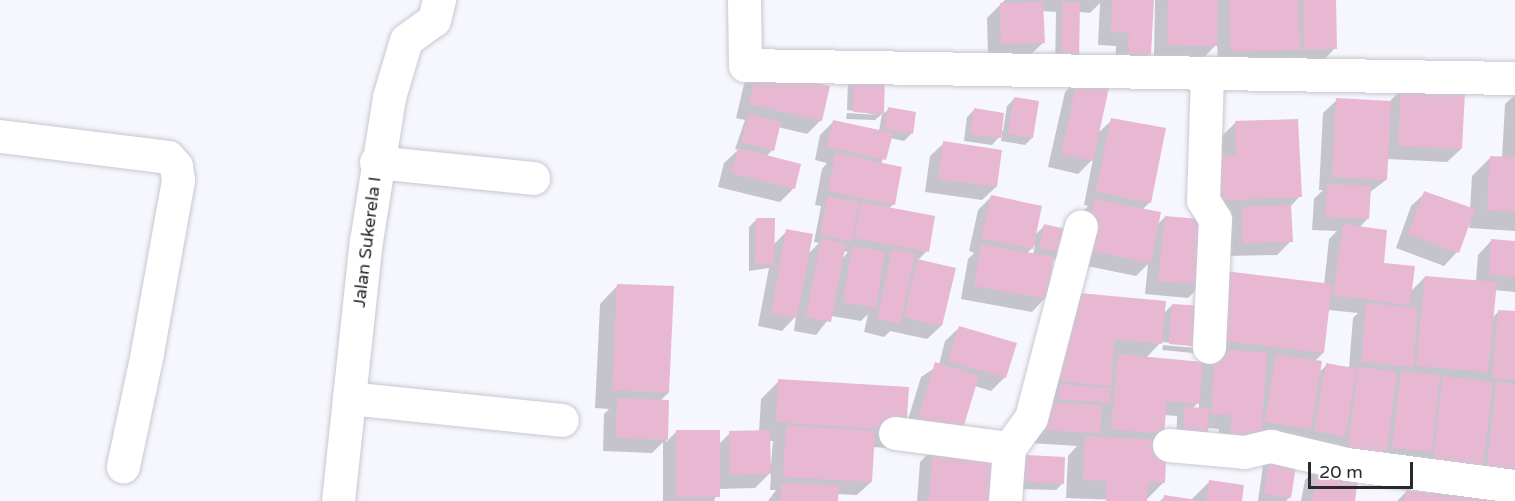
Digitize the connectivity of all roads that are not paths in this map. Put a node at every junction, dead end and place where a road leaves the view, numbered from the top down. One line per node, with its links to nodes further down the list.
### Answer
1 (439, 0): 6 (street, Jalan Sukerela I)
2 (744, 0): 3 (street)
3 (1207, 74): 4 (street); 9 (street)
4 (1515, 78)
5 (0, 136): 15 (street)
6 (376, 162): 7 (street); 10 (street, Jalan Sukerela I)
7 (533, 178)
8 (1081, 226): 14 (street)
9 (1209, 347)
10 (349, 398): 11 (street); 17 (street, Jalan Sukerela I)
11 (562, 420)
12 (895, 433): 14 (street)
13 (1169, 445): 16 (street)
14 (1009, 448): 18 (street)
15 (123, 466)
16 (1515, 486)
17 (338, 501)
18 (1005, 501)

